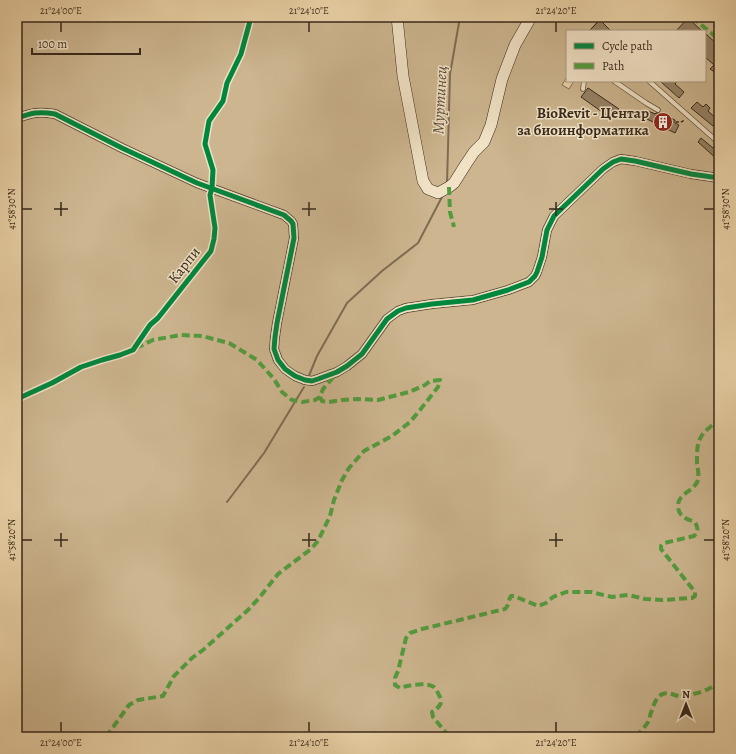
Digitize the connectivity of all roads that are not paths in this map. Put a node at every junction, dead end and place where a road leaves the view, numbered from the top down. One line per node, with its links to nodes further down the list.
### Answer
1 (397, 17): 2 (main road)
2 (532, 17)
3 (584, 82): 6 (lane)
4 (615, 82): 7 (lane)
5 (650, 82): 9 (lane)
6 (583, 89)
7 (658, 110)
8 (17, 118): 10 (street)
9 (719, 143)
10 (719, 178)

